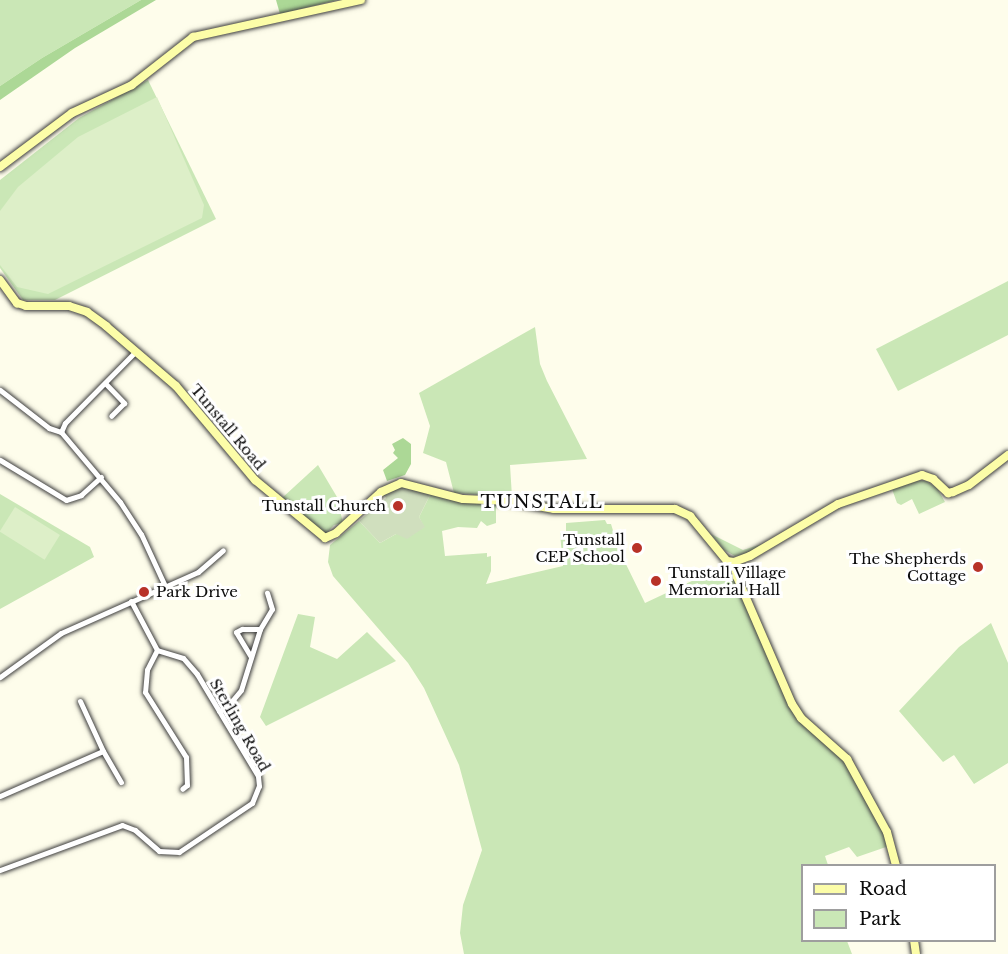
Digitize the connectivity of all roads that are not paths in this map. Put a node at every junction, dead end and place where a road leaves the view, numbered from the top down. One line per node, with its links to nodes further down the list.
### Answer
1 (361, 0): 2 (street)
2 (0, 167)
3 (0, 280): 4 (street, Tunstall Road)
4 (135, 352): 5 (street); 13 (street, Tunstall Road)
5 (105, 383): 7 (street); 8 (street)
6 (0, 390): 8 (street)
7 (111, 416)
8 (61, 432): 11 (street)
9 (1008, 455): 13 (street)
10 (0, 460): 11 (street)
11 (101, 477): 14 (street)
12 (223, 550): 14 (street)
13 (734, 562): 27 (street)
14 (165, 586): 16 (street)
15 (267, 593): 17 (street)
16 (131, 601): 18 (street); 20 (street)
17 (260, 629): 19 (street); 19 (street)
18 (157, 650): 22 (street, Sterling Road); 25 (street)
19 (251, 657): 22 (street)
20 (0, 677)
21 (80, 701): 23 (street)
22 (219, 711): 28 (street, Sterling Road)
23 (103, 751): 24 (street); 26 (street)
24 (121, 782)
25 (182, 789)
26 (0, 796)
27 (895, 864)
28 (0, 870)

